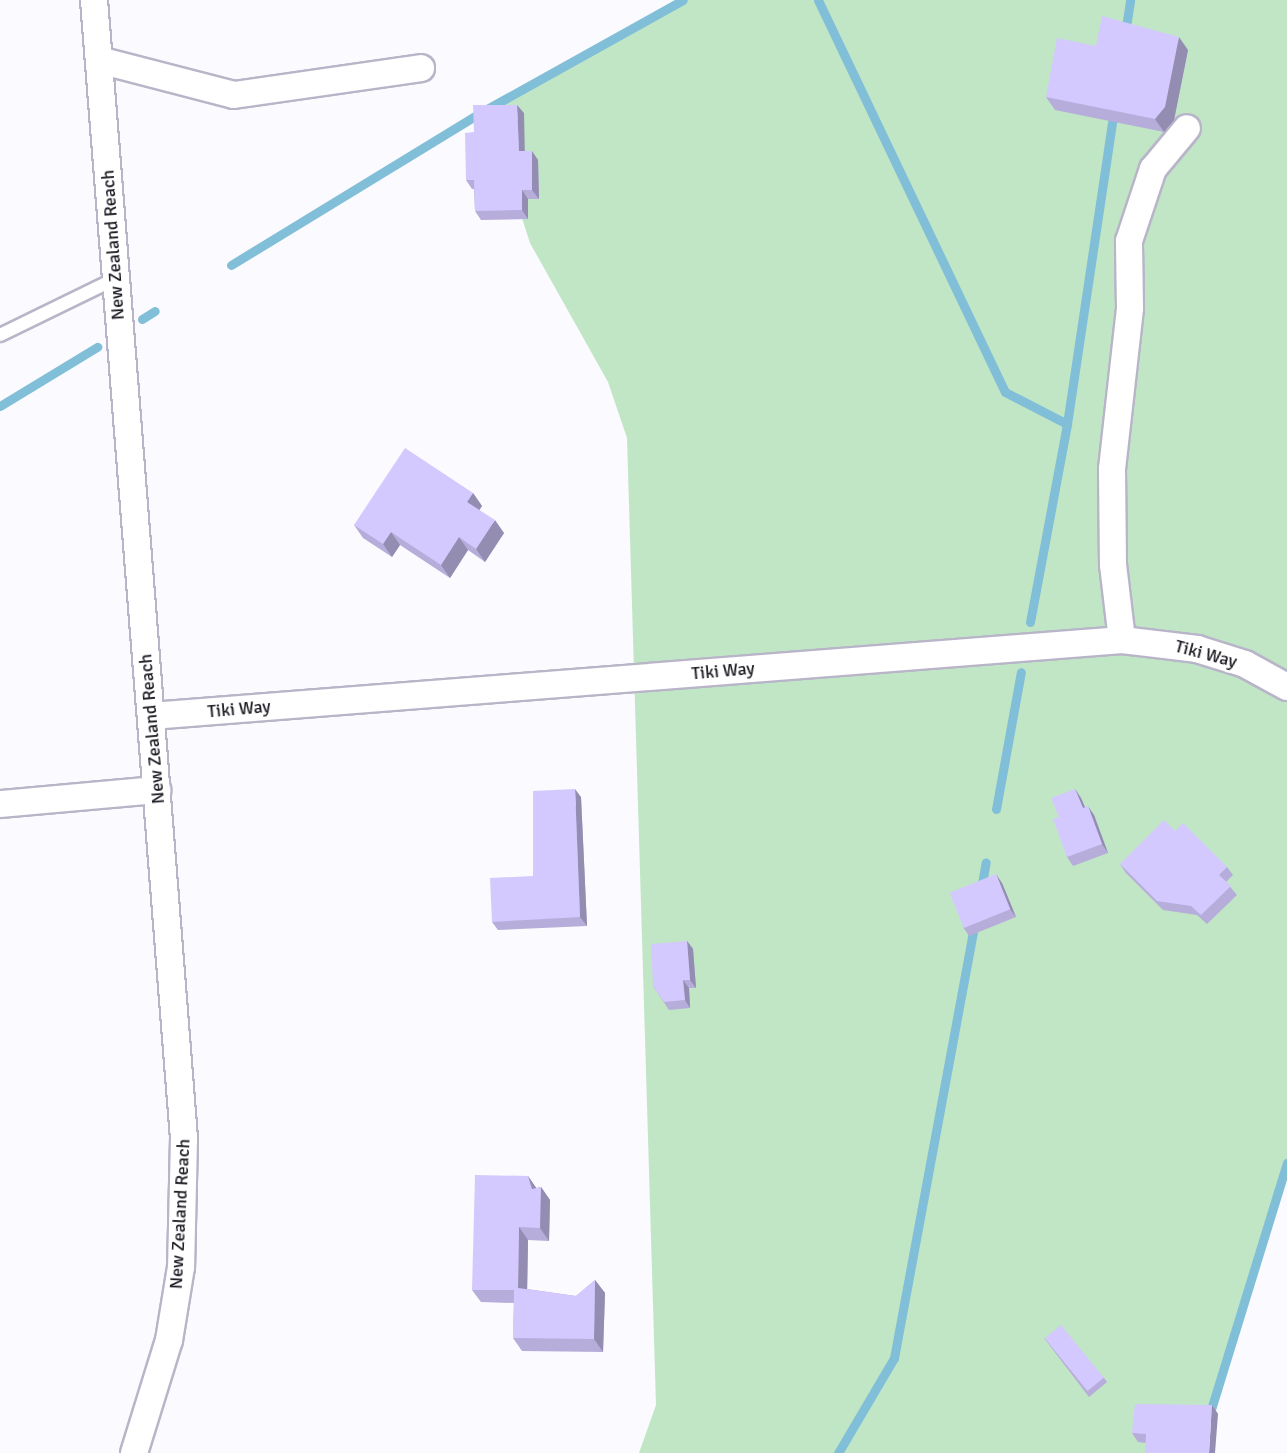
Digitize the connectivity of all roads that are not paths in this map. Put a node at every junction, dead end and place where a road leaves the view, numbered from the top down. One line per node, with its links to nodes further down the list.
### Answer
1 (94, 0): 2 (street, New Zealand Reach)
2 (99, 60): 3 (street); 5 (street, New Zealand Reach)
3 (421, 68)
4 (1187, 128): 7 (street)
5 (115, 279): 6 (lane); 9 (street, New Zealand Reach)
6 (0, 335)
7 (1122, 640): 8 (street, Tiki Way); 9 (street, Tiki Way)
8 (1287, 687)
9 (151, 716): 10 (street, New Zealand Reach)
10 (157, 790): 11 (street); 12 (street, New Zealand Reach)
11 (0, 804)
12 (134, 1453)

